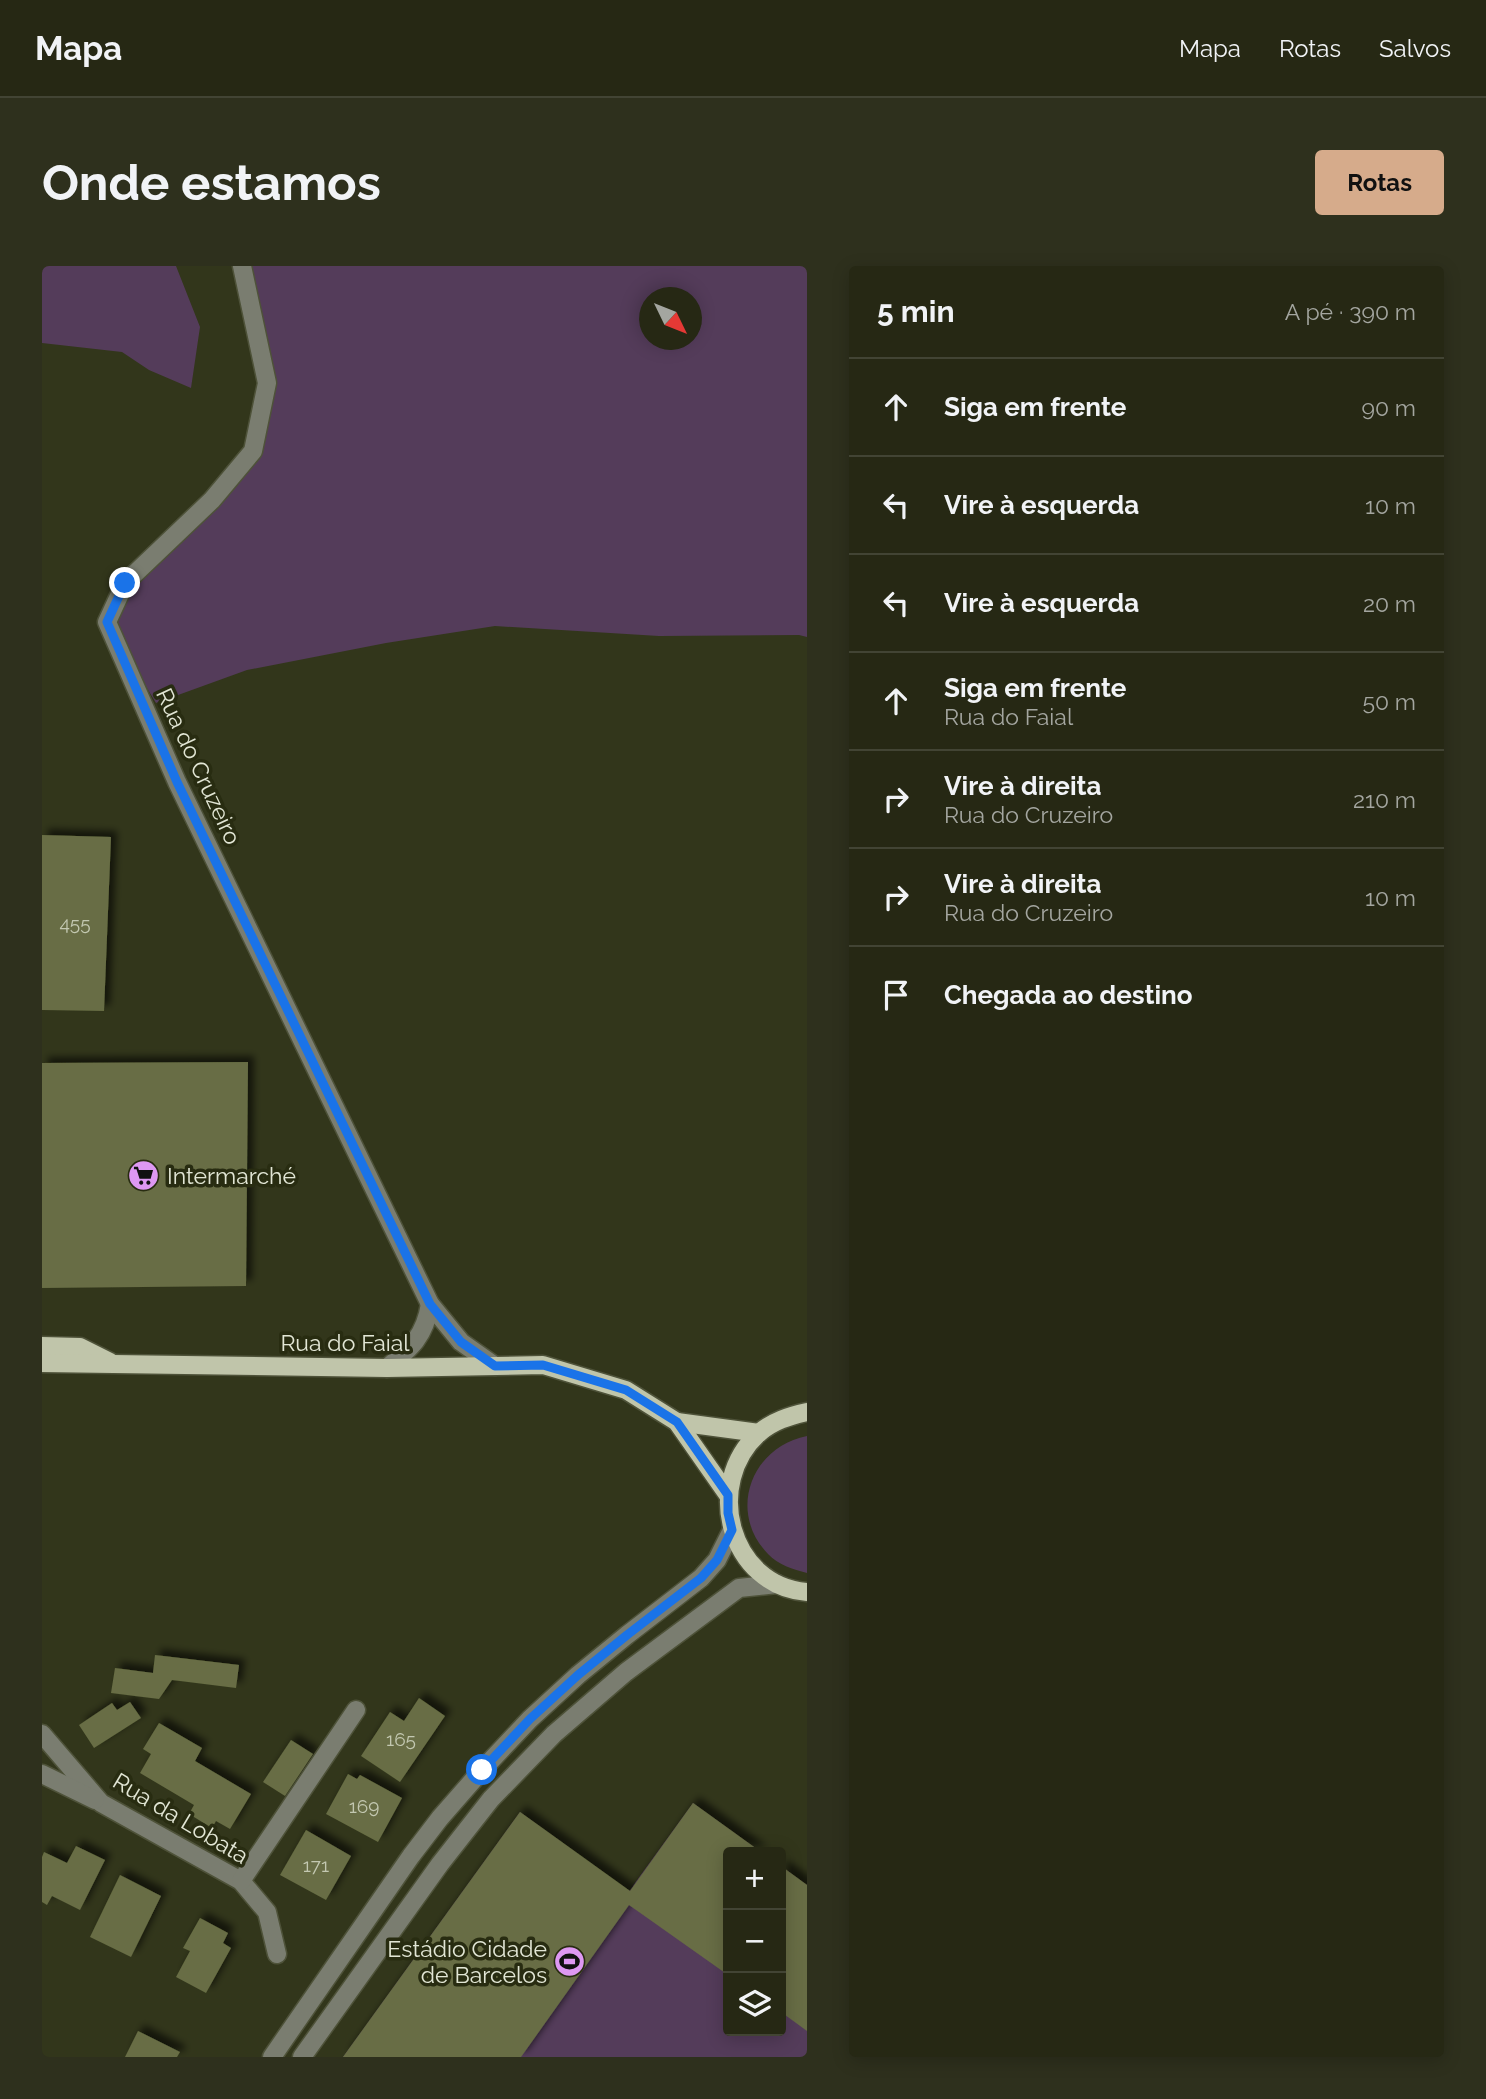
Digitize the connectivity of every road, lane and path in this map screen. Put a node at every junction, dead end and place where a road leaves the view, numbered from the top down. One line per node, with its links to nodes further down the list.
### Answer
1 (242, 266): 2 (street, Rua do Cruzeiro)
2 (430, 1304): 6 (street, Rua do Cruzeiro); 7 (street)
3 (42, 1346): 5 (main road)
4 (42, 1363): 5 (main road, Rua do Faial)
5 (113, 1363): 7 (main road, Rua do Faial)
6 (495, 1366): 7 (main road, Rua do Faial); 9 (main road, Rua do Faial)
7 (387, 1367)
8 (807, 1412): 10 (main road)
9 (677, 1422): 10 (main road); 11 (main road)
10 (759, 1433): 11 (main road)
11 (728, 1495): 12 (main road)
12 (732, 1530): 13 (main road); 21 (street)
13 (777, 1584): 14 (main road); 22 (street)
14 (807, 1592)
15 (356, 1710): 19 (street)
16 (42, 1734): 18 (street, Rua da Lobata)
17 (42, 1773): 18 (street)
18 (101, 1803): 19 (street, Rua da Lobata)
19 (241, 1881): 20 (street, Rua da Lobata)
20 (277, 1954)
21 (272, 2057)
22 (302, 2057)

